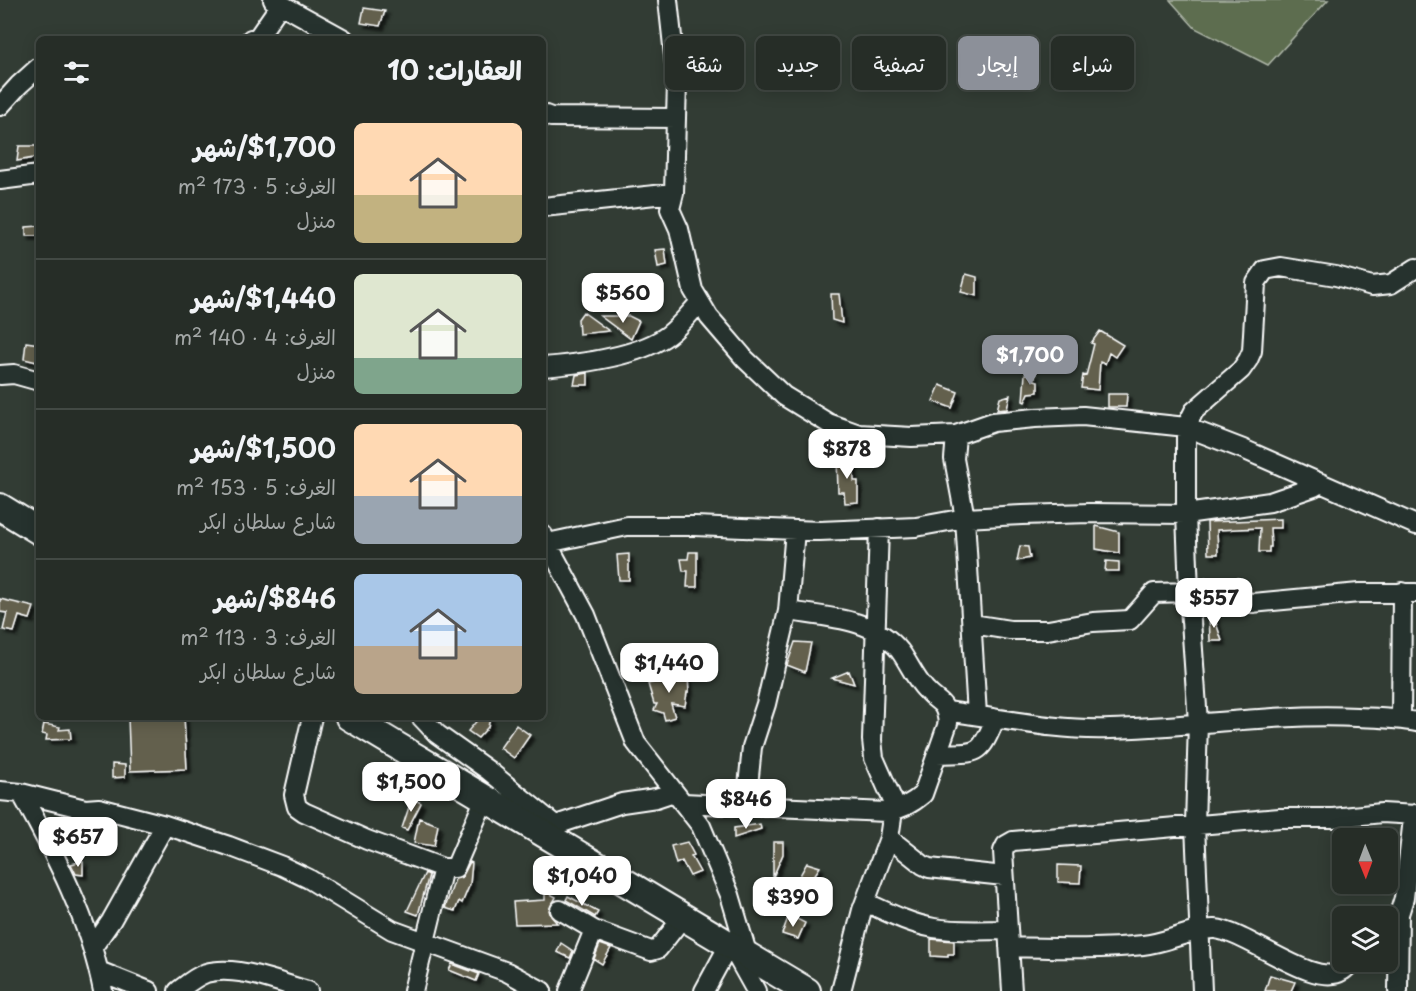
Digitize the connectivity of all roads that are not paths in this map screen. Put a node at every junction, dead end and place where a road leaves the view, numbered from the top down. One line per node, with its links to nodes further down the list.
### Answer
1 (668, 0): 8 (street)
2 (277, 3): 3 (street); 4 (street)
3 (259, 36)
4 (338, 36)
5 (36, 70): 6 (street)
6 (0, 106)
7 (546, 115): 8 (street)
8 (676, 118): 11 (street)
9 (36, 175): 10 (street)
10 (0, 180)
11 (674, 194): 12 (street); 14 (street)
12 (546, 207)
13 (1416, 268): 18 (street)
14 (700, 302): 15 (street); 19 (street)
15 (546, 367)
16 (0, 375): 17 (street)
17 (36, 380)
18 (1186, 427): 19 (street); 20 (street); 22 (street)
19 (956, 435): 23 (street)
20 (1321, 483): 22 (street); 24 (street)
21 (4, 514): 26 (highway)
22 (1186, 514): 23 (street); 30 (street)
23 (966, 518): 25 (street); 33 (street)
24 (1416, 525)
25 (879, 528): 27 (street); 34 (street)
26 (36, 530)
27 (795, 530): 28 (street); 32 (street)
28 (546, 541)
29 (546, 543): 47 (street)
30 (1189, 592): 31 (street); 33 (street); 42 (street)
31 (1409, 593): 41 (street)
32 (788, 611): 34 (street); 48 (street)
33 (972, 624): 36 (street)
34 (875, 632): 35 (street); 49 (street)
35 (946, 711): 36 (street); 43 (street)
36 (977, 715): 37 (street)
37 (995, 719): 42 (street); 43 (street)
38 (311, 720): 55 (street)
39 (354, 720): 46 (highway)
40 (424, 720): 53 (street)
41 (1408, 721): 42 (street)
42 (1198, 722): 52 (street)
43 (937, 754): 49 (street)
44 (0, 791): 45 (street)
45 (21, 793): 51 (street); 65 (street)
46 (485, 798): 53 (highway); 55 (street)
47 (679, 798): 48 (street); 53 (street); 66 (street)
48 (746, 806): 49 (street)
49 (893, 811): 54 (street)
50 (1416, 814): 52 (street); 58 (street)
51 (165, 825): 64 (street); 65 (street)
52 (1196, 825): 56 (street); 62 (street)
53 (547, 828): 60 (highway)
54 (889, 838): 56 (street); 57 (street)
55 (443, 868): 64 (street)
56 (1004, 876): 63 (street)
57 (865, 902): 63 (street); 81 (street)
58 (1398, 907)
59 (560, 910): 61 (street)
60 (683, 917): 61 (street); 66 (highway)
61 (594, 930): 77 (street)
62 (1201, 930): 63 (street); 68 (street); 83 (street)
63 (1009, 939): 82 (street)
64 (424, 942): 75 (street); 76 (street)
65 (93, 947): 67 (street)
66 (736, 949): 78 (street); 79 (street); 80 (highway)
67 (99, 970): 71 (street); 72 (street)
68 (1342, 972)
69 (1396, 972): 84 (street)
70 (261, 985): 73 (street); 74 (street)
71 (103, 991)
72 (149, 991)
73 (178, 991)
74 (308, 991)
75 (413, 991)
76 (542, 991)
77 (569, 991)
78 (704, 991)
79 (756, 991)
80 (807, 991)
81 (841, 991)
82 (1012, 991)
83 (1202, 991)
84 (1398, 991)

